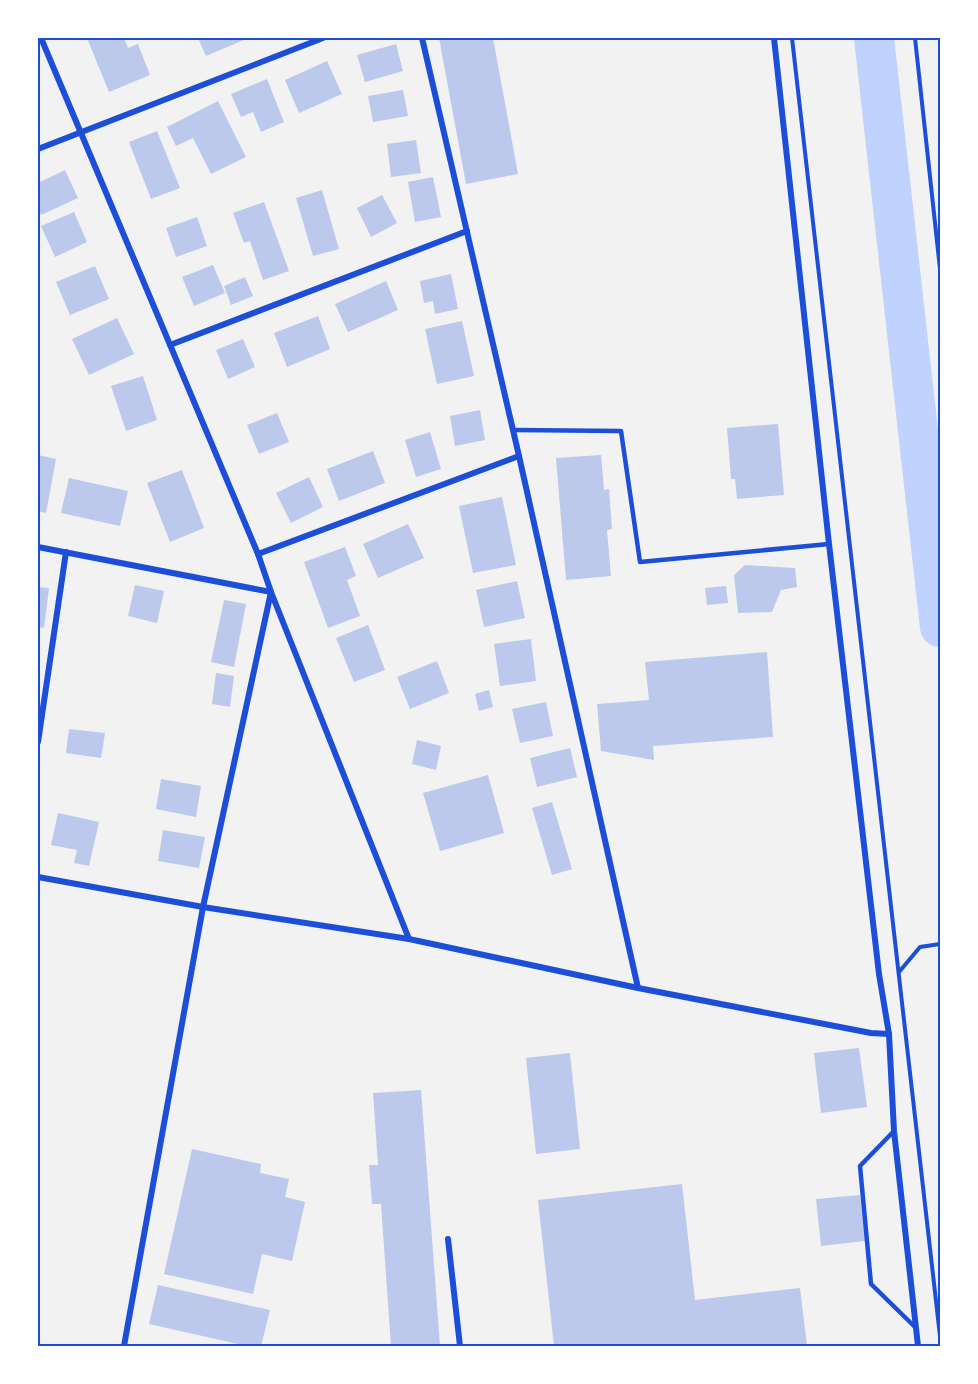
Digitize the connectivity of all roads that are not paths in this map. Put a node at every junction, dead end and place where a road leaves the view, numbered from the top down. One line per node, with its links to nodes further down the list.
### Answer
1 (41, 38): 5 (street)
2 (323, 38): 5 (street)
3 (422, 38): 7 (street)
4 (774, 38): 11 (street)
5 (81, 131): 6 (street); 8 (street)
6 (38, 149)
7 (467, 231): 8 (street); 9 (street)
8 (170, 345): 14 (street)
9 (513, 430): 10 (street); 11 (lane)
10 (519, 456): 14 (street); 20 (street)
11 (829, 544): 21 (street)
12 (38, 547): 13 (street)
13 (66, 552): 15 (street); 16 (street)
14 (258, 554): 15 (street)
15 (271, 592): 18 (street); 19 (street)
16 (38, 742)
17 (38, 877): 18 (street)
18 (203, 907): 19 (street); 25 (street)
19 (409, 939): 20 (street)
20 (638, 988): 21 (street)
21 (889, 1034): 22 (street)
22 (894, 1131): 24 (street); 24 (lane)
23 (448, 1239): 26 (street)
24 (915, 1327): 27 (street)
25 (124, 1347)
26 (460, 1347)
27 (918, 1347)

